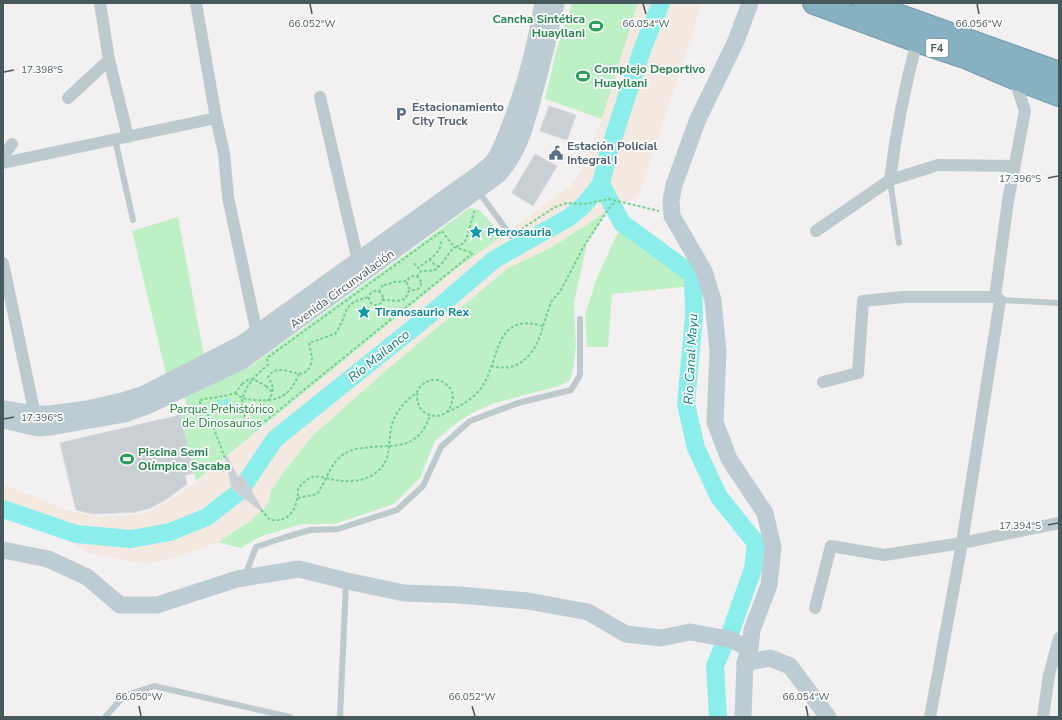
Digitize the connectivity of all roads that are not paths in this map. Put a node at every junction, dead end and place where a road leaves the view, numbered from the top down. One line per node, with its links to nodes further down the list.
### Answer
1 (100, 3): 10 (street)
2 (196, 3): 18 (street)
3 (543, 3): 20 (street, Avenida Circunvalación)
4 (556, 3): 20 (street, Avenida Circunvalación)
5 (750, 3): 49 (street)
6 (814, 3): 8 (highway, F4)
7 (864, 3): 9 (highway, F4)
8 (917, 41): 13 (highway, F4); 26 (street)
9 (972, 41): 11 (highway, F4); 12 (highway, F4); 14 (highway, F4)
10 (109, 60): 17 (street); 19 (street)
11 (1059, 67)
12 (1059, 74)
13 (1014, 78): 15 (highway, F4); 25 (street)
14 (1059, 80)
15 (1059, 95)
16 (320, 97): 32 (street)
17 (68, 98)
18 (216, 118): 19 (street); 37 (street)
19 (128, 136): 21 (street)
20 (513, 138): 27 (street, Avenida Circunvalación)
21 (115, 140): 24 (street); 28 (lane)
22 (12, 144): 23 (street)
23 (3, 156)
24 (3, 163)
25 (1014, 166): 26 (street); 34 (street)
26 (890, 180): 29 (street); 31 (lane)
27 (473, 185): 30 (lane); 32 (street, Avenida Circunvalación); 37 (street, Avenida Circunvalación)
28 (133, 220)
29 (816, 231)
30 (512, 236)
31 (899, 243)
32 (358, 261): 37 (street, Avenida Circunvalación)
33 (3, 263): 41 (street)
34 (998, 298): 35 (lane); 38 (street); 43 (street)
35 (1059, 303)
36 (580, 319): 45 (lane)
37 (261, 339): 41 (street, Avenida Circunvalación)
38 (823, 382)
39 (3, 409): 41 (street, Avenida Circunvalación)
40 (3, 420): 41 (street, Avenida Circunvalación)
41 (36, 421)
42 (1059, 523): 43 (street)
43 (962, 543): 47 (street); 55 (street)
44 (3, 550): 45 (street)
45 (245, 577): 46 (street)
46 (346, 581): 49 (street); 52 (lane)
47 (814, 608)
48 (1059, 638): 56 (street)
49 (748, 655): 53 (street); 54 (street)
50 (105, 717): 51 (lane)
51 (290, 717)
52 (340, 717)
53 (743, 717)
54 (828, 717)
55 (930, 717)
56 (1043, 717)

